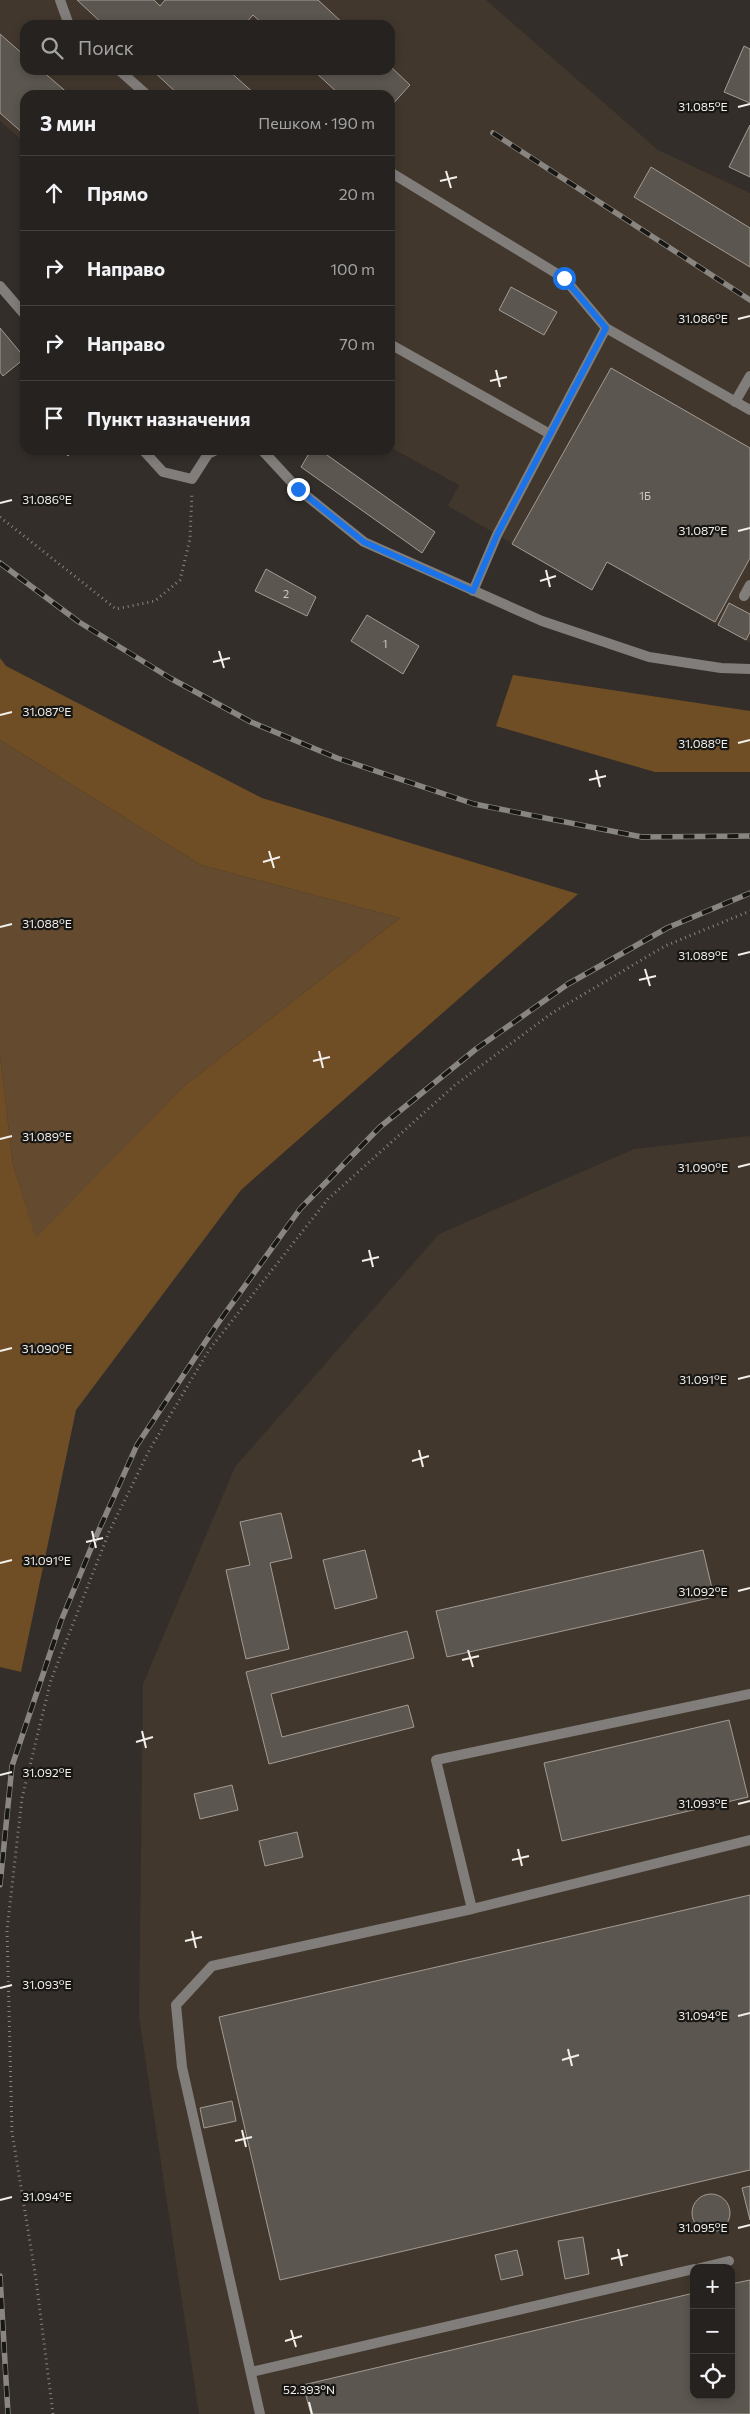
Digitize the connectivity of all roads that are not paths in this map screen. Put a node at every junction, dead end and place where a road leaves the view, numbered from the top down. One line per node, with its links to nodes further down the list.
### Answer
1 (60, 0): 2 (street)
2 (67, 20)
3 (125, 75): 4 (street)
4 (141, 90)
5 (395, 175): 8 (street)
6 (0, 286): 7 (street)
7 (20, 309)
8 (606, 328): 11 (street); 13 (street)
9 (395, 347): 13 (street)
10 (750, 376): 11 (street)
11 (735, 402): 12 (street)
12 (750, 410)
13 (550, 434): 18 (street)
14 (148, 455): 15 (street)
15 (207, 455)
16 (267, 455): 18 (street)
17 (750, 585): 19 (street)
18 (473, 591): 20 (street)
19 (744, 596)
20 (750, 669)
21 (750, 1694): 23 (street)
22 (750, 1840): 23 (street)
23 (472, 1909): 27 (street)
24 (729, 2261): 25 (street)
25 (717, 2264)
26 (690, 2270): 27 (street)
27 (251, 2372): 28 (street)
28 (260, 2414)

